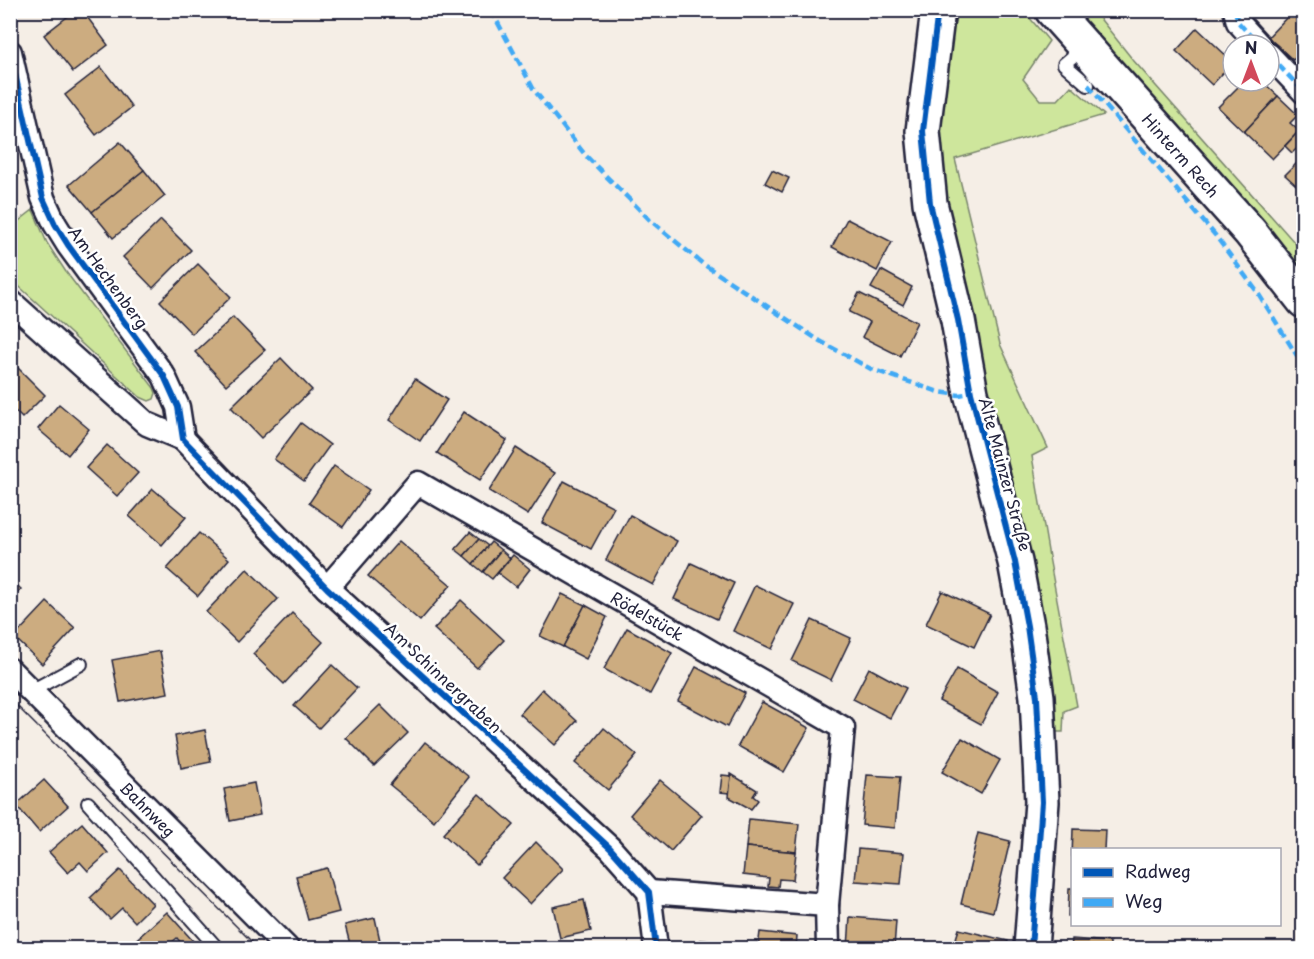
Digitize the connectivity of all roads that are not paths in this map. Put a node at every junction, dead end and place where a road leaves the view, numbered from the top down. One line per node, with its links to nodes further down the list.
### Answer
1 (938, 10): 24 (street, Alte Mainzer Straße)
2 (1052, 10): 5 (street, Hinterm Rech)
3 (1234, 10): 4 (street)
4 (1248, 33)
5 (1084, 46): 8 (lane); 11 (street, Hinterm Rech)
6 (10, 52): 12 (street, Am Hechenberg)
7 (1281, 68): 9 (street)
8 (1088, 85)
9 (1304, 92)
10 (10, 301): 12 (street, Am Schinnergraben)
11 (1304, 302)
12 (183, 440): 13 (street, Am Schinnergraben)
13 (327, 588): 18 (street, Am Schinnergraben); 19 (street, Rödelstück)
14 (81, 664): 16 (lane)
15 (10, 670): 16 (street, Bahnweg)
16 (31, 691): 21 (street, Bahnweg)
17 (88, 803): 20 (lane)
18 (649, 892): 19 (street); 22 (street)
19 (827, 905): 23 (street, Rödelstück)
20 (217, 948)
21 (287, 948)
22 (656, 948)
23 (828, 948)
24 (1031, 948)

